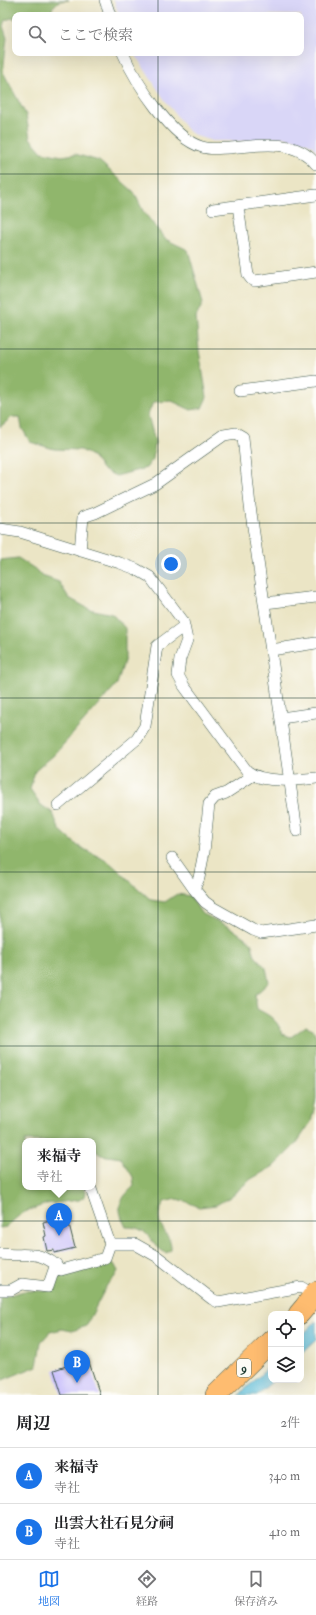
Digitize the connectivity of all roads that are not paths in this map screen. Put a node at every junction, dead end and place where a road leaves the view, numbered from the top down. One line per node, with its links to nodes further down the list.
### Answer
1 (104, 0): 2 (street)
2 (109, 12)
3 (125, 56): 4 (street)
4 (316, 164)
5 (316, 195): 6 (street)
6 (238, 206): 7 (street); 8 (street)
7 (213, 210)
8 (316, 272)
9 (316, 381): 10 (street)
10 (240, 391)
11 (0, 529): 12 (street)
12 (80, 551): 14 (street); 15 (street)
13 (316, 597): 14 (street)
14 (266, 603): 17 (street)
15 (184, 626): 20 (street); 23 (street)
16 (316, 643): 17 (street)
17 (271, 650): 19 (street)
18 (316, 713): 19 (street)
19 (281, 718): 22 (street)
20 (252, 776): 22 (street); 26 (street)
21 (316, 778): 22 (street)
22 (290, 780): 24 (street)
23 (58, 804)
24 (297, 831)
25 (172, 858): 26 (street)
26 (194, 889): 27 (street)
27 (316, 925)
28 (91, 1190): 29 (street)
29 (110, 1244): 31 (street); 33 (street)
30 (0, 1254): 31 (street)
31 (56, 1264): 32 (street)
32 (0, 1290)
33 (315, 1294): 34 (highway)
34 (301, 1311)
35 (268, 1344): 36 (highway, 9)
36 (216, 1395)

